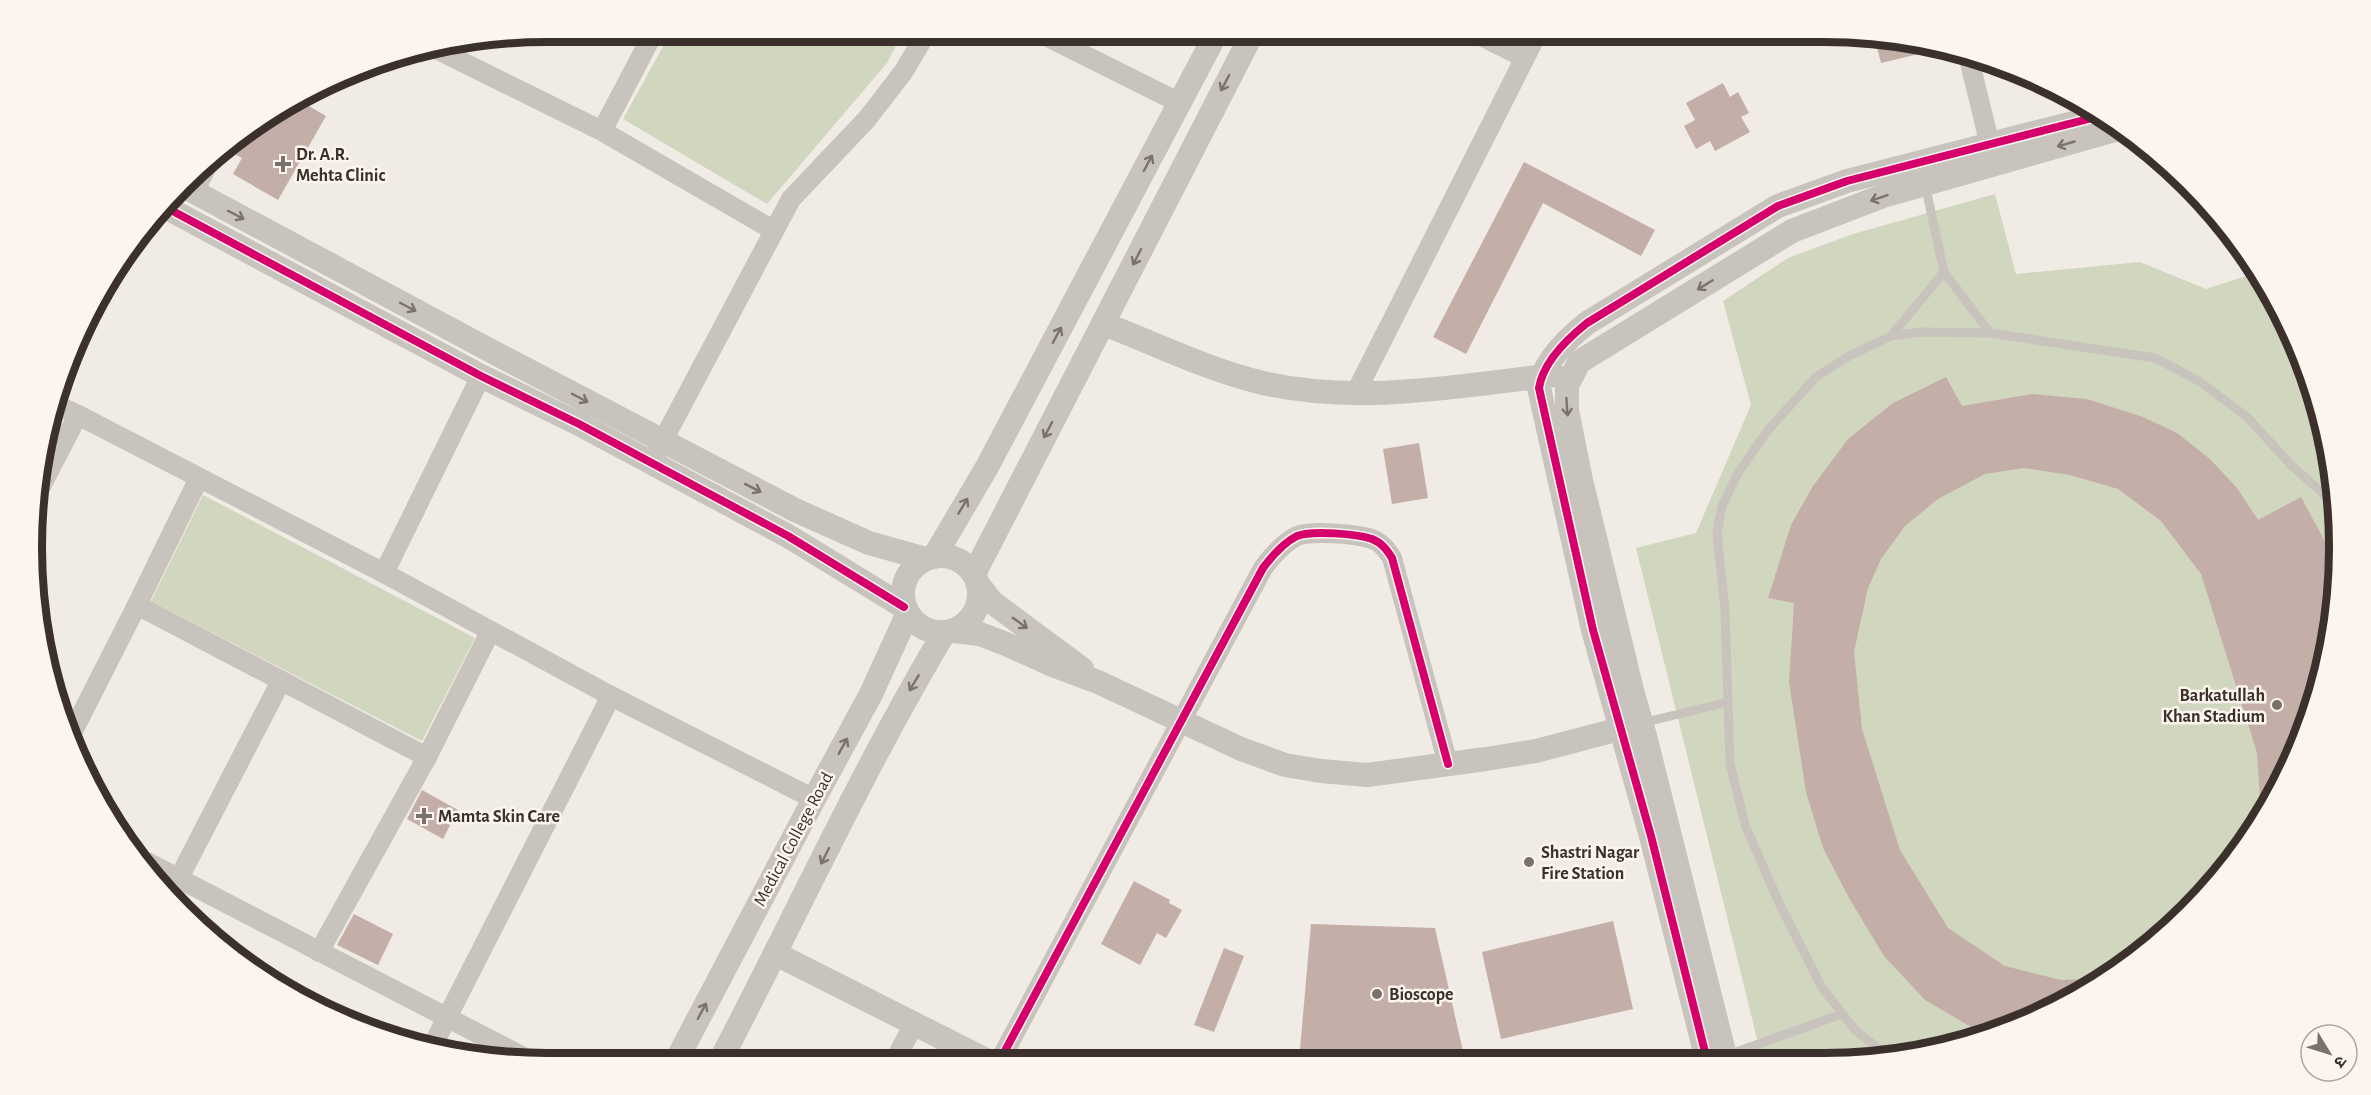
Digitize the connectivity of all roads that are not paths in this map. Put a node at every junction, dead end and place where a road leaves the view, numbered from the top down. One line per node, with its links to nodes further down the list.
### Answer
1 (649, 42): 13 (street)
2 (921, 42): 19 (street)
3 (1058, 42): 11 (street)
4 (1212, 42): 11 (street)
5 (1248, 42): 21 (street, one-way to 21)
6 (1493, 42): 9 (street)
7 (1533, 42): 9 (street)
8 (449, 52): 13 (street)
9 (1525, 58): 27 (street)
10 (1970, 64): 15 (street)
11 (1180, 103): 34 (street, one-way to 11)
12 (2084, 115): 15 (street)
13 (602, 131): 19 (street)
14 (2110, 131): 16 (street, one-way to 16)
15 (1990, 145): 26 (street)
16 (1925, 184): 20 (lane); 24 (street, one-way to 24)
17 (189, 190): 30 (street, one-way to 30)
18 (171, 210): 25 (street)
19 (773, 230): 30 (street)
20 (1944, 272): 22 (lane); 23 (lane)
21 (1104, 324): 27 (street); 36 (street, one-way to 36)
22 (1990, 333): 23 (lane); 33 (lane)
23 (1891, 336): 44 (lane)
24 (1574, 373): 26 (street); 47 (street, one-way to 47)
25 (481, 376): 30 (street); 35 (street)
26 (1540, 377): 27 (street); 47 (street)
27 (1355, 394)
28 (62, 408): 29 (street)
29 (78, 416): 31 (street); 32 (street)
30 (657, 452): 34 (street, one-way to 34); 38 (street)
31 (47, 474)
32 (199, 478): 35 (street); 37 (street)
33 (2326, 496)
34 (930, 558): 36 (street); 38 (street)
35 (384, 573): 39 (street)
36 (976, 579): 40 (street); 42 (street, one-way to 42)
37 (137, 605): 41 (street); 46 (street)
38 (906, 610): 40 (street); 50 (street, Medical College Road, one-way to 38)
39 (490, 632): 43 (street); 48 (street)
40 (949, 632): 42 (street); 54 (street, Medical College Road, one-way to 54)
41 (281, 681): 48 (street); 52 (street)
42 (1098, 682): 45 (street)
43 (611, 696): 50 (street); 56 (street)
44 (1728, 702): 47 (lane); 55 (lane)
45 (1181, 720): 49 (street); 49 (street); 65 (street)
46 (75, 726)
47 (1631, 726): 49 (street); 66 (street)
48 (427, 757): 53 (street)
49 (1448, 764)
50 (814, 799): 61 (street, Medical College Road, one-way to 50)
51 (155, 866): 52 (street)
52 (179, 878): 53 (street)
53 (319, 952): 56 (street)
54 (776, 954): 57 (street); 62 (street, Medical College Road)
55 (1842, 1014): 59 (lane); 67 (lane)
56 (448, 1018): 58 (street); 60 (street)
57 (914, 1024): 63 (street); 64 (street)
58 (436, 1040)
59 (1880, 1050)
60 (514, 1052)
61 (680, 1053)
62 (724, 1053)
63 (899, 1053)
64 (972, 1053)
65 (1004, 1053)
66 (1716, 1053)
67 (1735, 1053)

